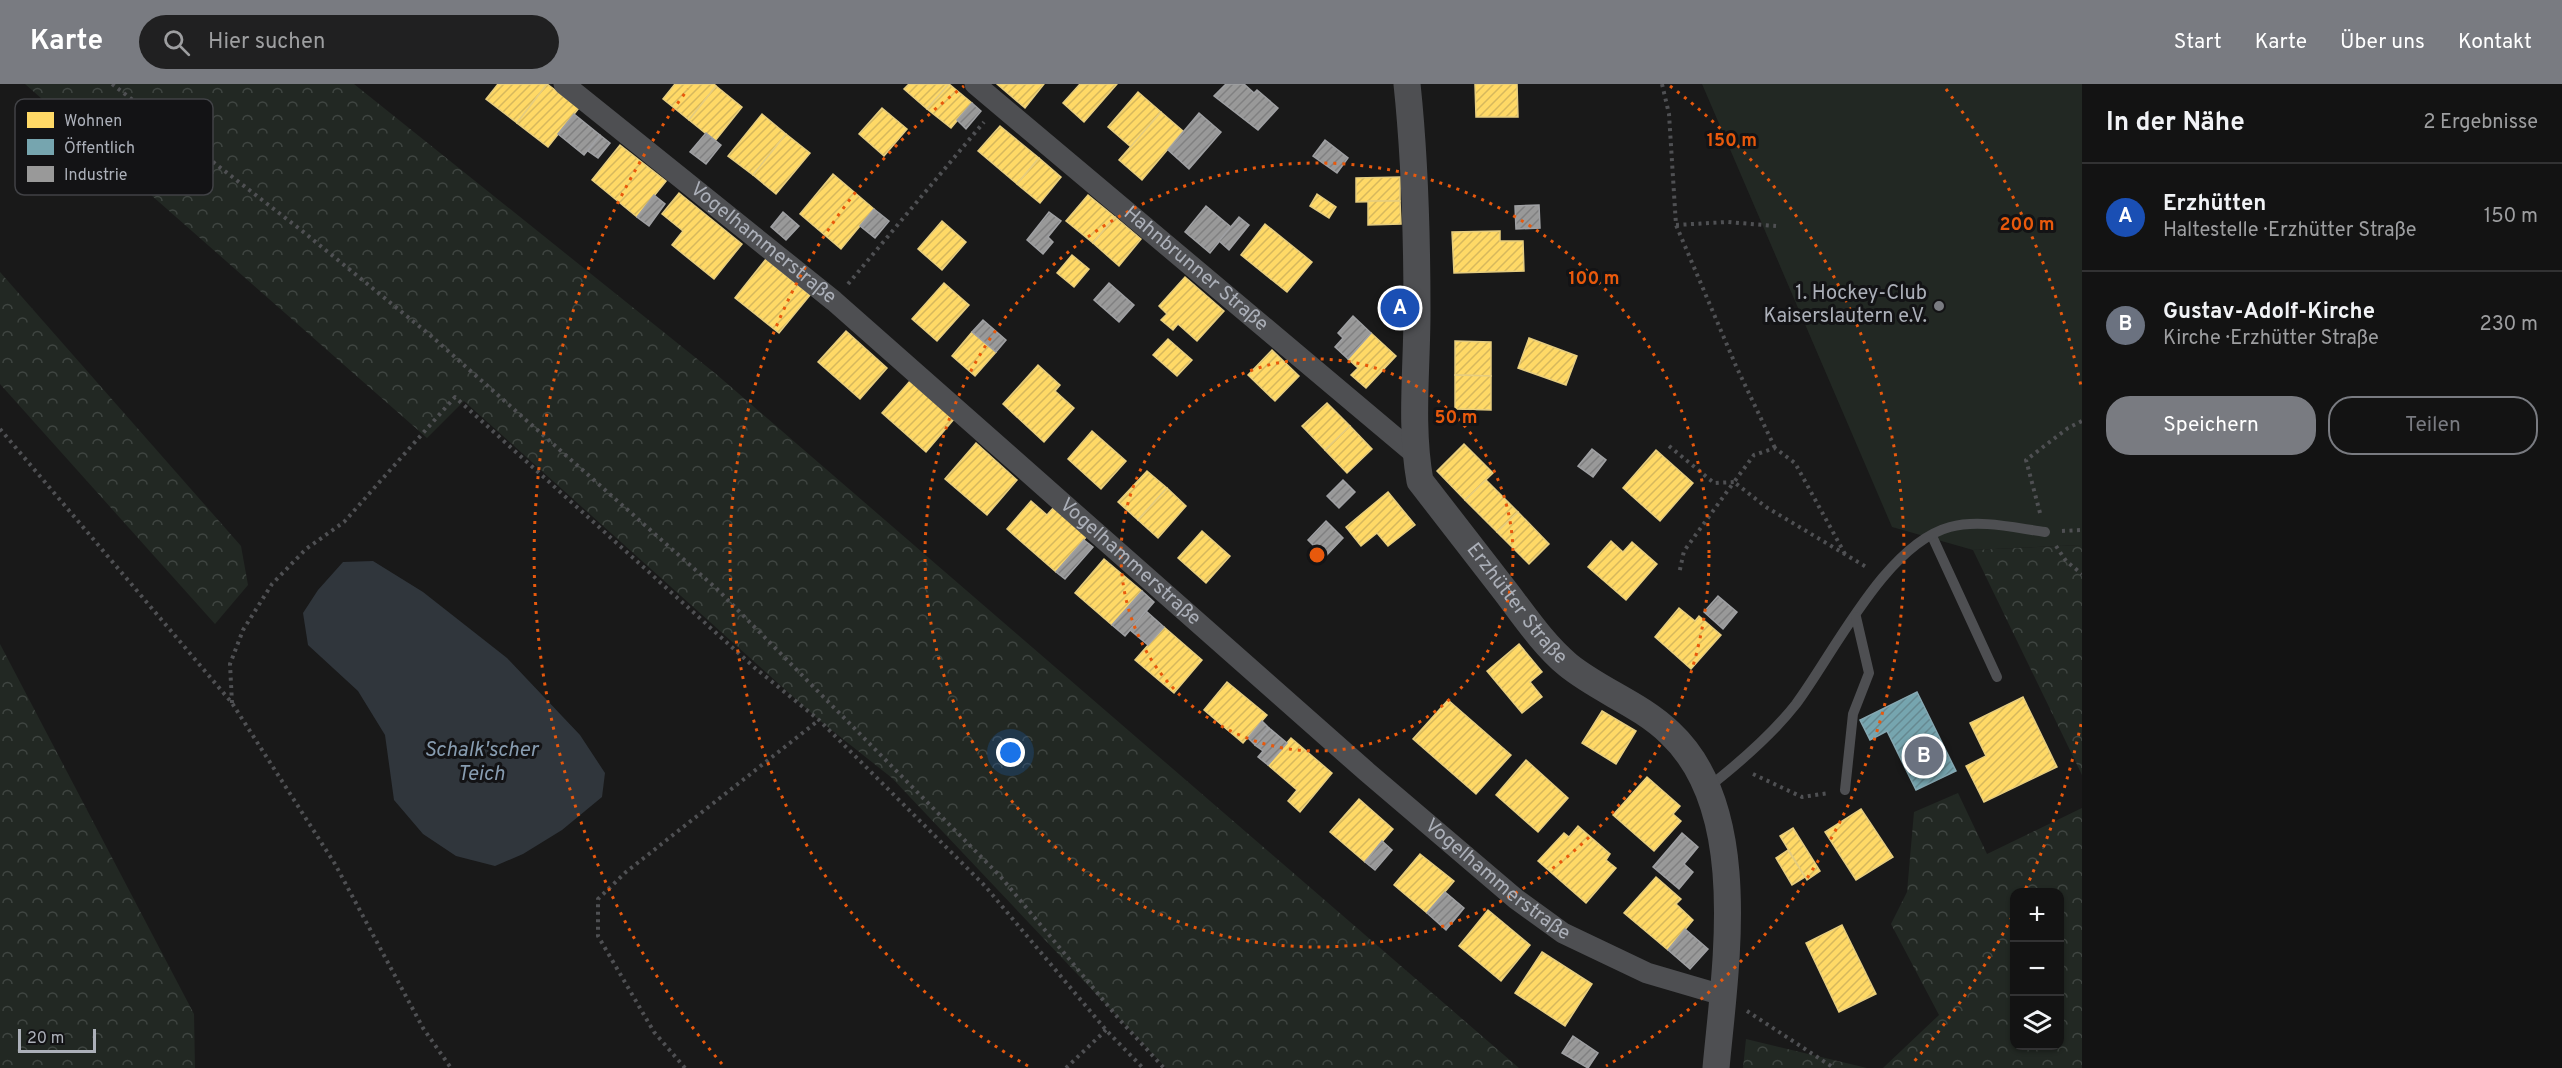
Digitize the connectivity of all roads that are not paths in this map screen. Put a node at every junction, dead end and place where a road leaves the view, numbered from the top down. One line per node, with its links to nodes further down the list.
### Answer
1 (564, 84): 11 (street, Vogelhammerstraße)
2 (975, 84): 4 (street, Hahnbrunner Straße)
3 (1407, 84): 4 (street, Erzhütter Straße)
4 (1415, 454): 9 (street, Erzhütter Straße)
5 (2045, 532): 6 (lane)
6 (1932, 536): 7 (lane); 8 (lane)
7 (1856, 617): 9 (lane); 10 (lane)
8 (1997, 677)
9 (1706, 789): 11 (street, Erzhütter Straße)
10 (1845, 790)
11 (1722, 995): 12 (street, Erzhütter Straße)
12 (1716, 1068)

